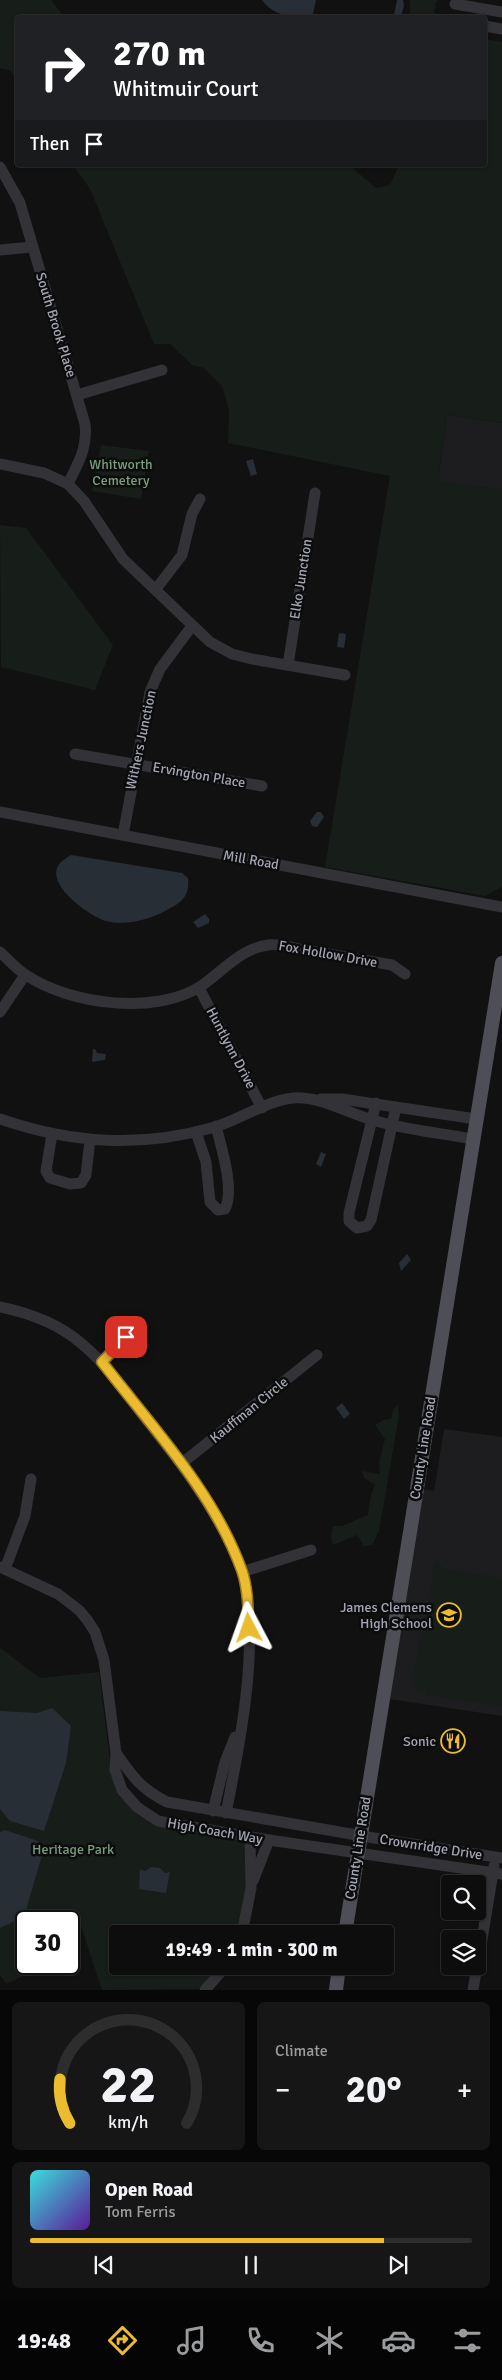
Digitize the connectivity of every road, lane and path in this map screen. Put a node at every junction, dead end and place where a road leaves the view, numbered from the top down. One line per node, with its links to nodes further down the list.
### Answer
1 (454, 4): 2 (street)
2 (502, 12)
3 (487, 26): 4 (street)
4 (502, 29)
5 (0, 167): 6 (street, South Brook Place)
6 (32, 247): 7 (street); 9 (street, South Brook Place)
7 (0, 250)
8 (162, 370): 9 (street)
9 (77, 395): 11 (street, South Brook Place)
10 (0, 464): 11 (street)
11 (68, 484): 14 (street)
12 (315, 492): 16 (street, Elko Junction)
13 (200, 499): 14 (street)
14 (156, 590): 15 (street)
15 (192, 626): 16 (street); 19 (street, Withers Junction)
16 (288, 665): 17 (street)
17 (345, 675)
18 (75, 754): 19 (street, Ervington Place)
19 (136, 764): 20 (street, Ervington Place); 22 (street, Withers Junction)
20 (262, 786)
21 (0, 812): 22 (street, Mill Road)
22 (123, 835): 23 (street, Mill Road)
23 (502, 907)
24 (0, 944): 25 (street, Fox Hollow Drive)
25 (3, 955): 28 (street, Fox Hollow Drive)
26 (502, 963): 36 (main road, County Line Road)
27 (405, 974): 29 (street, Fox Hollow Drive)
28 (25, 975): 29 (street, Fox Hollow Drive); 30 (street)
29 (199, 988): 34 (street, Huntlynn Drive)
30 (0, 1012)
31 (316, 1099): 32 (street); 34 (street); 37 (street)
32 (376, 1103): 33 (street); 37 (street)
33 (396, 1107): 36 (street); 38 (street)
34 (262, 1108): 39 (street)
35 (0, 1119): 41 (street)
36 (476, 1119): 42 (main road, County Line Road)
37 (373, 1120): 38 (street); 38 (street)
38 (391, 1125): 42 (street)
39 (216, 1126): 40 (street); 40 (street)
40 (196, 1132): 43 (street)
41 (52, 1134): 43 (street); 43 (street)
42 (472, 1139): 59 (main road, County Line Road)
43 (90, 1140)
44 (0, 1307): 47 (street)
45 (139, 1324): 47 (street)
46 (317, 1355): 48 (street, Kauffman Circle)
47 (102, 1362): 48 (street)
48 (181, 1464): 52 (street)
49 (30, 1479): 51 (street)
50 (311, 1550): 52 (street)
51 (2, 1568): 53 (street, High Coach Way)
52 (242, 1572): 56 (street)
53 (116, 1753): 54 (street, High Coach Way); 55 (street, High Coach Way)
54 (148, 1792): 55 (street); 56 (street, High Coach Way)
55 (137, 1807): 58 (street, High Coach Way)
56 (219, 1812): 57 (street, High Coach Way); 58 (street)
57 (263, 1820): 59 (street, High Coach Way); 60 (street)
58 (216, 1831): 60 (street, High Coach Way)
59 (360, 1835): 61 (main road, County Line Road); 62 (street, Crownridge Drive)
60 (259, 1838): 61 (street, High Coach Way); 64 (street); 64 (street)
61 (357, 1852): 63 (street, Crownridge Drive); 66 (main road, County Line Road)
62 (499, 1857): 63 (street)
63 (497, 1873): 67 (street)
64 (251, 1888): 65 (street)
65 (244, 1925)
66 (345, 1925)
67 (485, 1930)
68 (218, 1975): 71 (street)
69 (338, 1975): 72 (main road)
70 (475, 1975): 73 (street)
71 (205, 1990)
72 (336, 1990)
73 (473, 1990)

